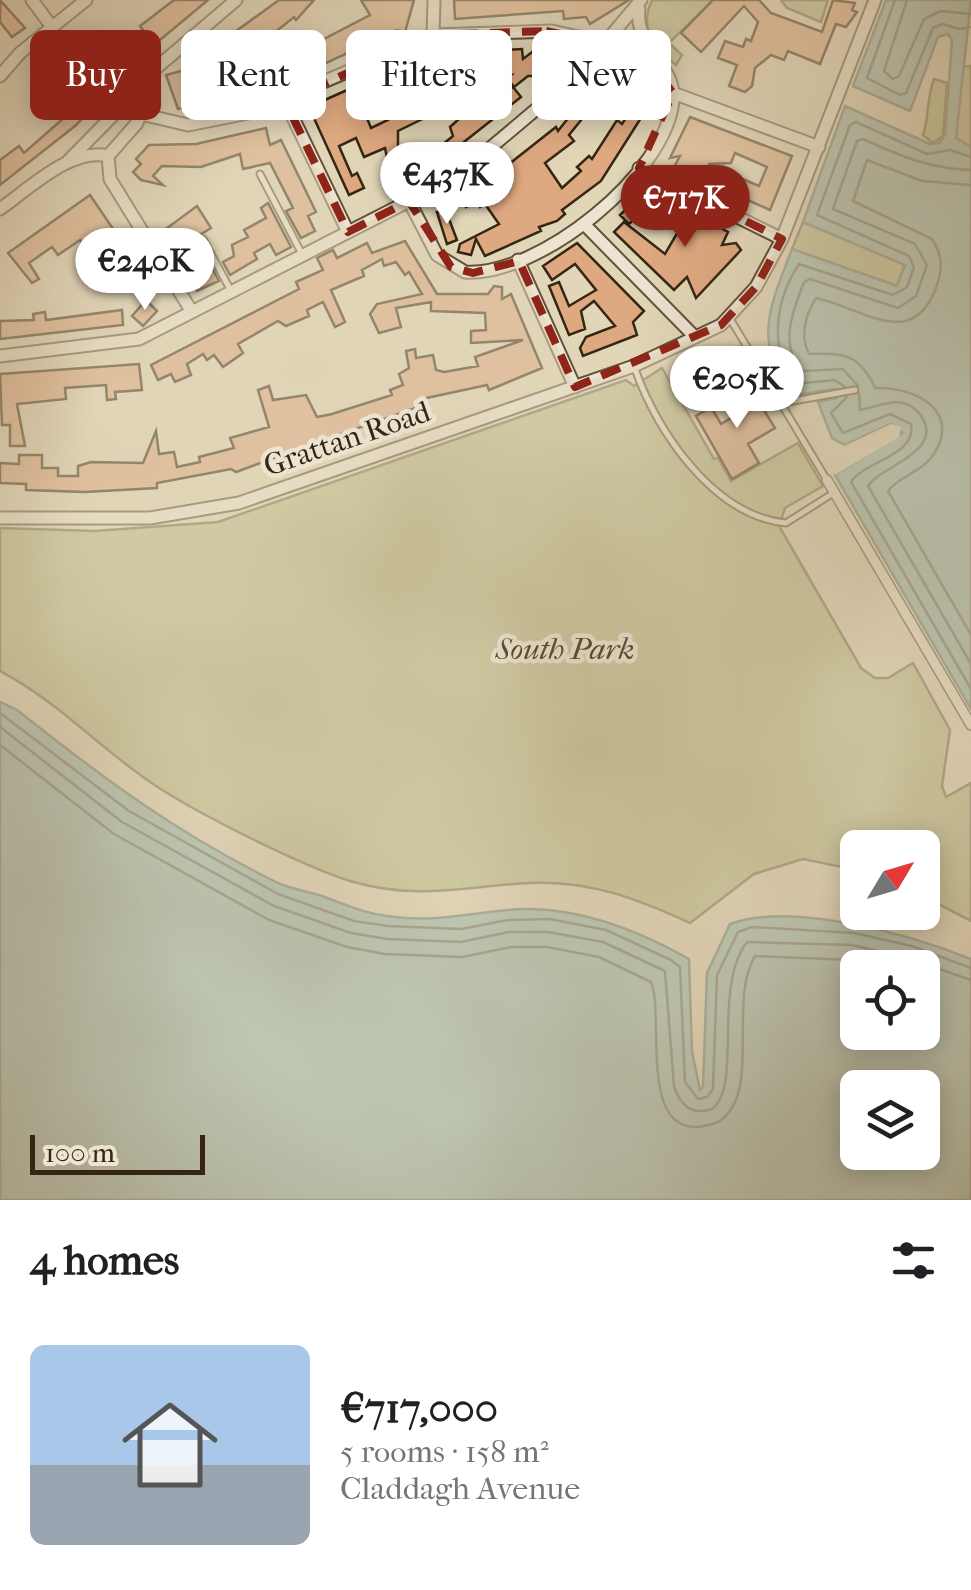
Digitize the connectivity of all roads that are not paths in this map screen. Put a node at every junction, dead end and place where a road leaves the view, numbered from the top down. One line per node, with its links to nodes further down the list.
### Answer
1 (32, 0): 7 (street)
2 (86, 0): 7 (street)
3 (236, 0): 11 (street)
4 (434, 0): 8 (street)
5 (641, 0): 9 (street); 10 (street)
6 (875, 0): 21 (street)
7 (52, 27): 12 (street)
8 (433, 30)
9 (616, 30)
10 (640, 30)
11 (161, 63)
12 (0, 76)
13 (671, 89): 14 (street)
14 (673, 93): 21 (street); 24 (street)
15 (532, 111): 26 (street)
16 (161, 119): 19 (street)
17 (108, 120): 23 (street)
18 (136, 120): 22 (street)
19 (208, 120)
20 (294, 120): 29 (street)
21 (819, 147): 31 (street)
22 (108, 156): 23 (street); 35 (street)
23 (65, 164): 27 (street)
24 (639, 168): 28 (street); 31 (street)
25 (260, 174): 32 (lane)
26 (409, 201): 29 (street); 33 (street)
27 (0, 209)
28 (584, 224): 33 (street); 37 (street)
29 (348, 232): 32 (street)
30 (203, 239): 34 (lane)
31 (782, 239): 36 (street)
32 (303, 256): 34 (street)
33 (518, 260): 40 (street)
34 (231, 292): 35 (street)
35 (192, 312): 38 (street)
36 (730, 317): 37 (street, Grattan Road); 42 (lane)
37 (693, 335): 39 (street, Grattan Road)
38 (0, 356)
39 (634, 366): 40 (street, Grattan Road); 44 (lane)
40 (575, 387): 45 (street, Grattan Road)
41 (855, 390): 42 (lane)
42 (782, 403): 43 (lane)
43 (827, 480): 44 (street)
44 (835, 492): 46 (street)
45 (0, 518)
46 (971, 725)

